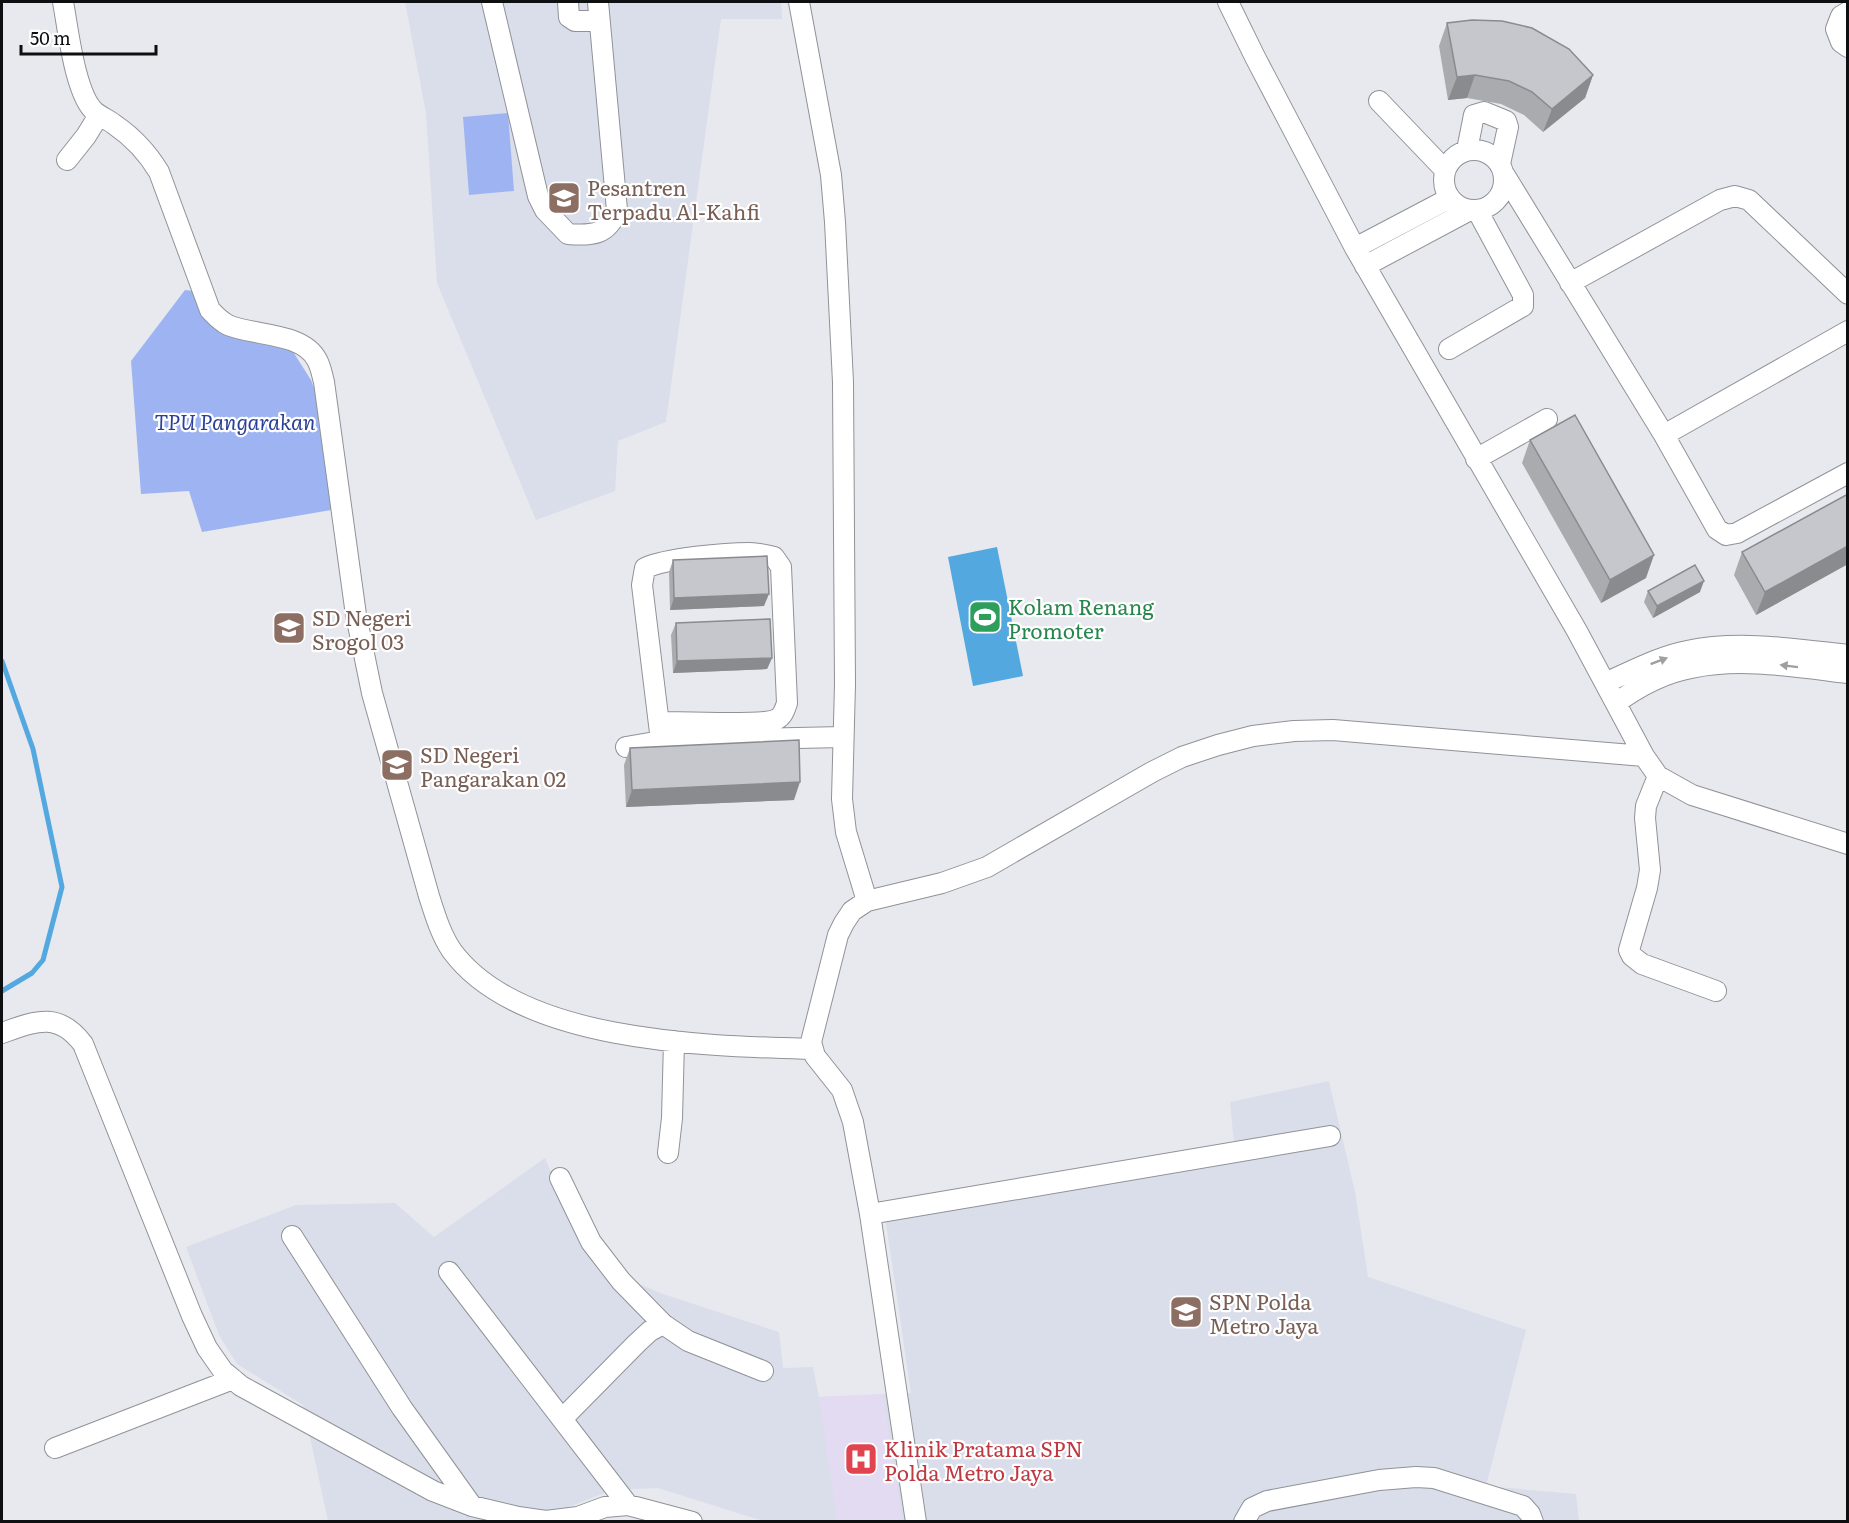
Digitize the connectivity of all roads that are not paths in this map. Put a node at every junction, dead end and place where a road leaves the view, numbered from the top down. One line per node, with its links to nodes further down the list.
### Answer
1 (63, 2): 11 (street)
2 (492, 2): 8 (street)
3 (568, 2): 8 (street)
4 (598, 2): 8 (street)
5 (799, 2): 33 (street)
6 (1228, 2): 18 (street)
7 (1848, 12): 9 (street)
8 (599, 21)
9 (1848, 47)
10 (1379, 101): 15 (street)
11 (99, 115): 13 (street); 41 (street)
12 (1467, 150): 14 (street); 14 (street); 15 (street)
13 (67, 160)
14 (1502, 169): 17 (street); 20 (street)
15 (1445, 170): 16 (street)
16 (1450, 198): 17 (street); 18 (street)
17 (1473, 210): 19 (street); 23 (street)
18 (1355, 248): 19 (street)
19 (1365, 266): 26 (street)
20 (1569, 283): 21 (street); 25 (street)
21 (1848, 294)
22 (1848, 331): 25 (street)
23 (1449, 349)
24 (1547, 419): 26 (street)
25 (1664, 435): 27 (street)
26 (1476, 459): 30 (street)
27 (1848, 473)
28 (1848, 655): 30 (street, one-way to 28)
29 (1848, 673): 31 (street, one-way to 31)
30 (1605, 683): 31 (street)
31 (1616, 703): 35 (street)
32 (660, 732): 32 (street); 33 (street); 34 (street)
33 (843, 737): 38 (street)
34 (626, 747)
35 (1644, 756): 36 (street); 38 (street)
36 (1658, 776): 37 (street); 39 (street)
37 (1848, 844)
38 (867, 901): 42 (street)
39 (1716, 991)
40 (2, 1033): 51 (street)
41 (674, 1041): 42 (street); 44 (street)
42 (812, 1049): 46 (street)
43 (1330, 1136): 46 (street)
44 (668, 1153)
45 (560, 1178): 49 (street)
46 (870, 1214): 58 (street)
47 (291, 1236): 55 (street)
48 (449, 1272): 52 (street)
49 (663, 1324): 50 (street); 52 (street)
50 (763, 1371)
51 (233, 1379): 53 (street); 55 (street)
52 (562, 1419): 54 (street)
53 (55, 1448)
54 (628, 1505): 56 (street); 57 (street)
55 (472, 1506): 56 (street)
56 (573, 1519)
57 (692, 1521)
58 (916, 1521)
59 (1244, 1521): 60 (street)
60 (1533, 1521)

